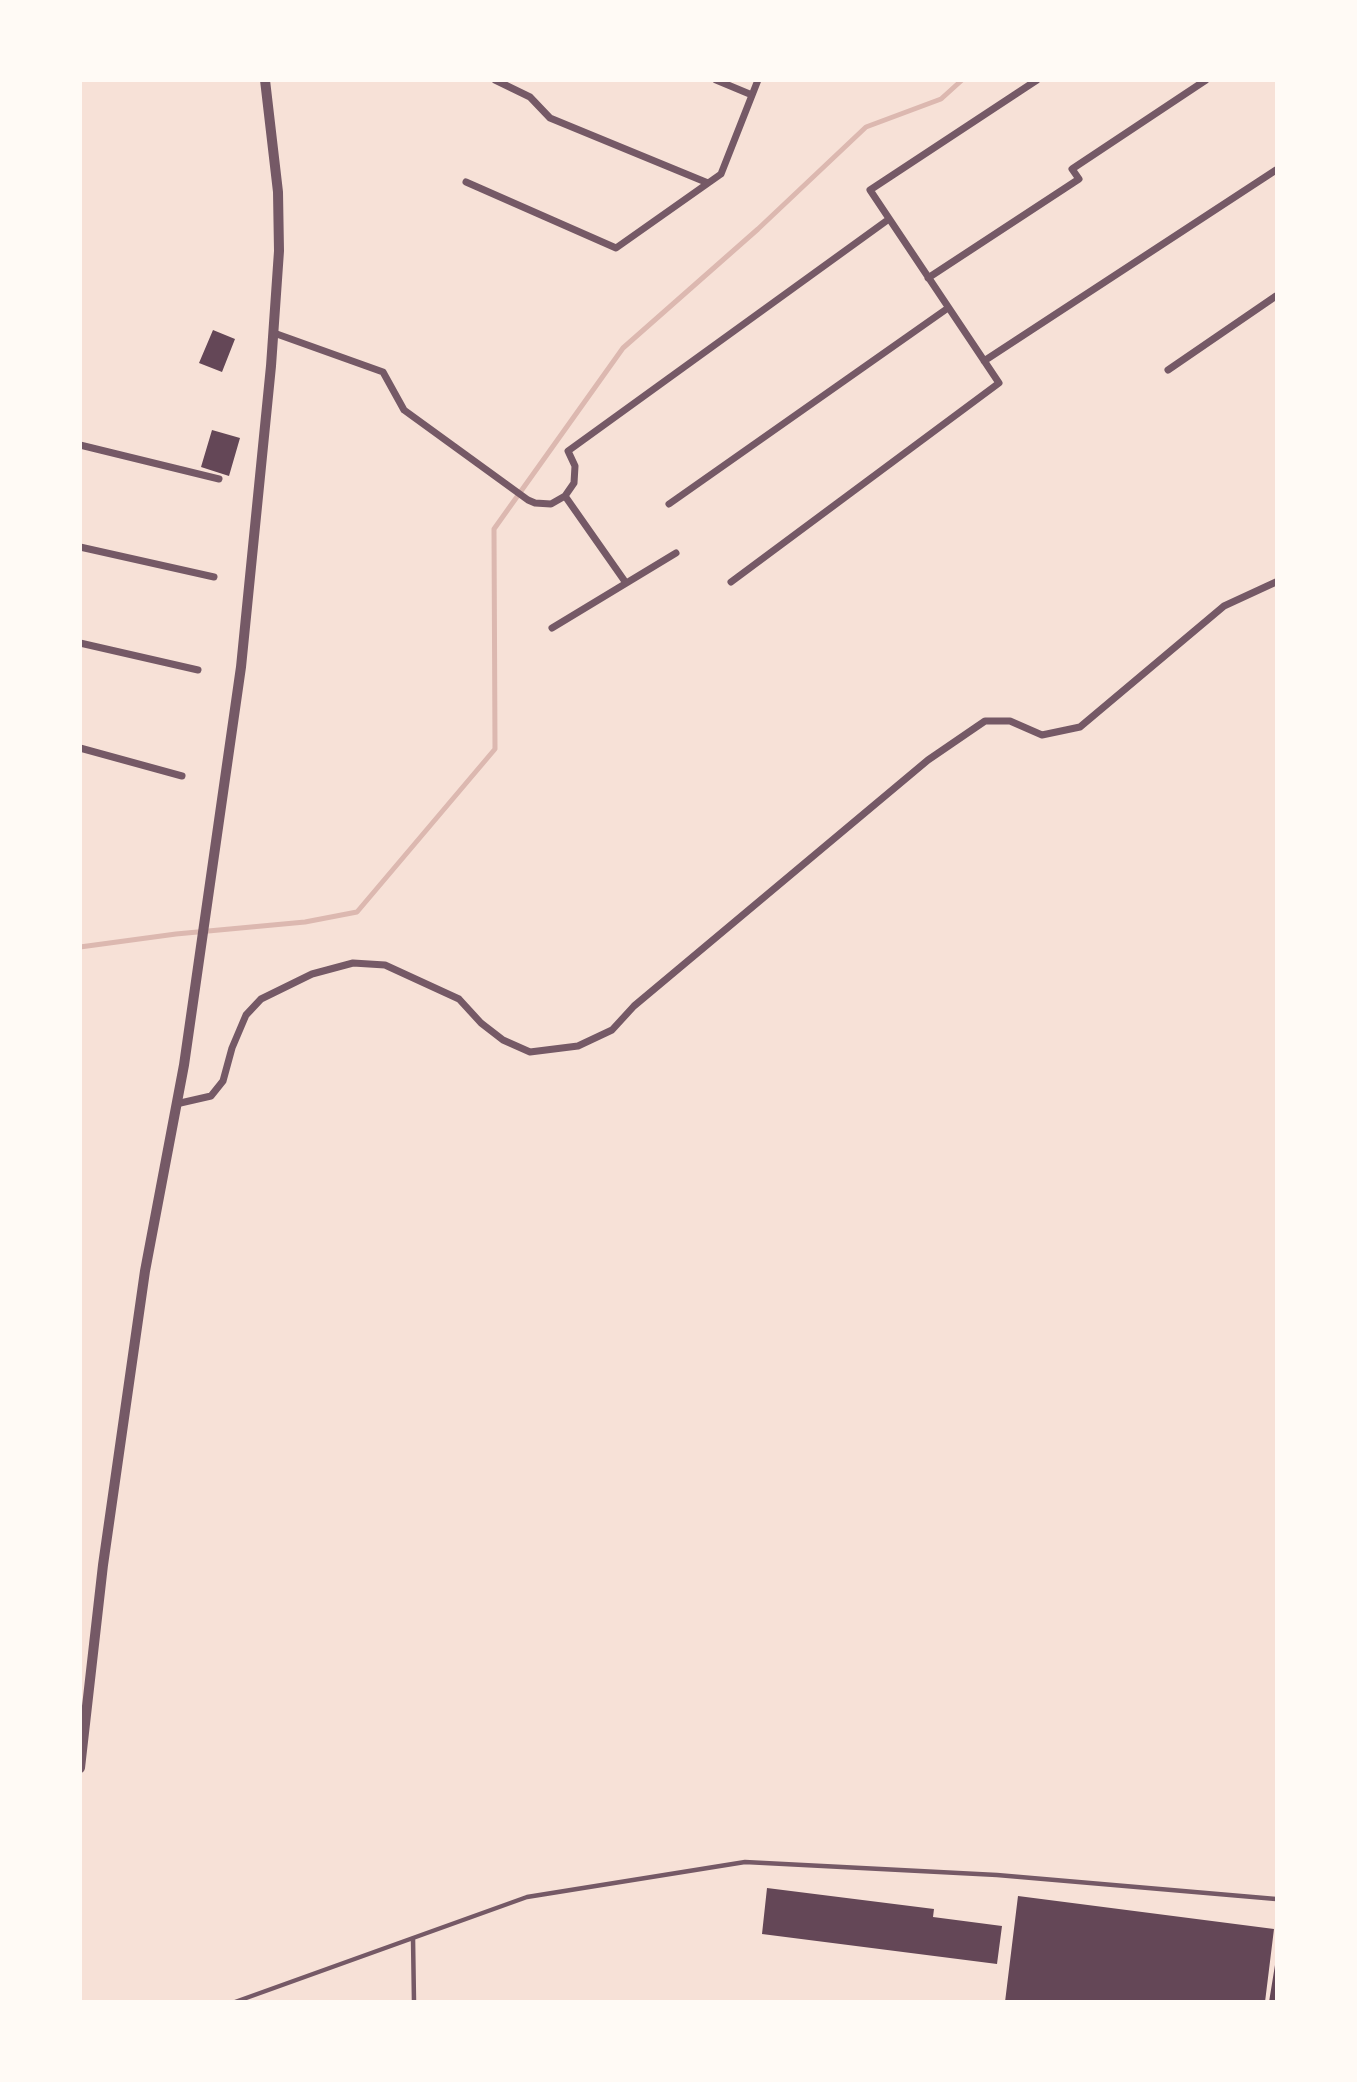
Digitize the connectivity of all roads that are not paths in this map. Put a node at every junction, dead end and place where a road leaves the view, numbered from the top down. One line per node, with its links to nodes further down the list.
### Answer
1 (265, 80): 15 (street)
2 (495, 80): 10 (street)
3 (716, 80): 7 (street)
4 (758, 80): 7 (street)
5 (1037, 80): 11 (street)
6 (1206, 80): 12 (street)
7 (752, 95): 10 (street)
8 (1276, 170): 16 (street)
9 (466, 181): 10 (street)
10 (708, 183)
11 (889, 219): 12 (street); 20 (street)
12 (928, 278): 14 (street)
13 (1276, 296): 17 (street)
14 (948, 307): 16 (street); 21 (street)
15 (274, 333): 20 (street); 33 (street)
16 (984, 361): 25 (street)
17 (1168, 370)
18 (80, 445): 19 (street)
19 (219, 479)
20 (565, 496): 27 (street)
21 (669, 504)
22 (80, 547): 24 (street)
23 (676, 553): 27 (street)
24 (214, 577)
25 (731, 582)
26 (1276, 582): 33 (street)
27 (626, 583): 28 (street)
28 (552, 628)
29 (80, 643): 30 (street)
30 (198, 670)
31 (80, 748): 32 (street)
32 (182, 776)
33 (176, 1104): 34 (street)
34 (80, 1768)
35 (1276, 1899): 36 (lane)
36 (413, 1938): 37 (lane); 38 (lane)
37 (235, 2001)
38 (414, 2001)

